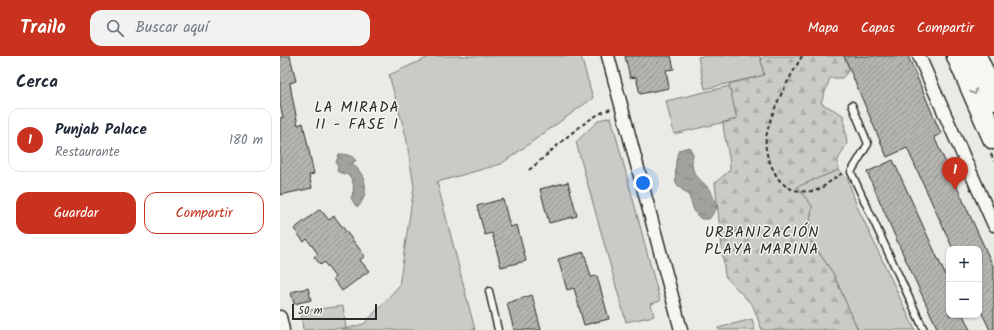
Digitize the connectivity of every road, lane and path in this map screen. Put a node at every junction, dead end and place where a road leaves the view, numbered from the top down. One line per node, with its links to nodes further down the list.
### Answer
1 (608, 56): 10 (street)
2 (802, 56): 13 (path)
3 (919, 56): 14 (street)
4 (958, 56): 11 (highway, one-way to 11)
5 (975, 56): 8 (highway)
6 (979, 56): 7 (highway)
7 (994, 65)
8 (994, 98)
9 (852, 105): 13 (lane)
10 (621, 106): 12 (path); 19 (street)
11 (994, 138)
12 (530, 170)
13 (851, 172): 20 (lane)
14 (994, 225)
15 (489, 291): 18 (lane)
16 (280, 317): 17 (street)
17 (283, 330)
18 (498, 330)
19 (681, 330)
20 (924, 330)

